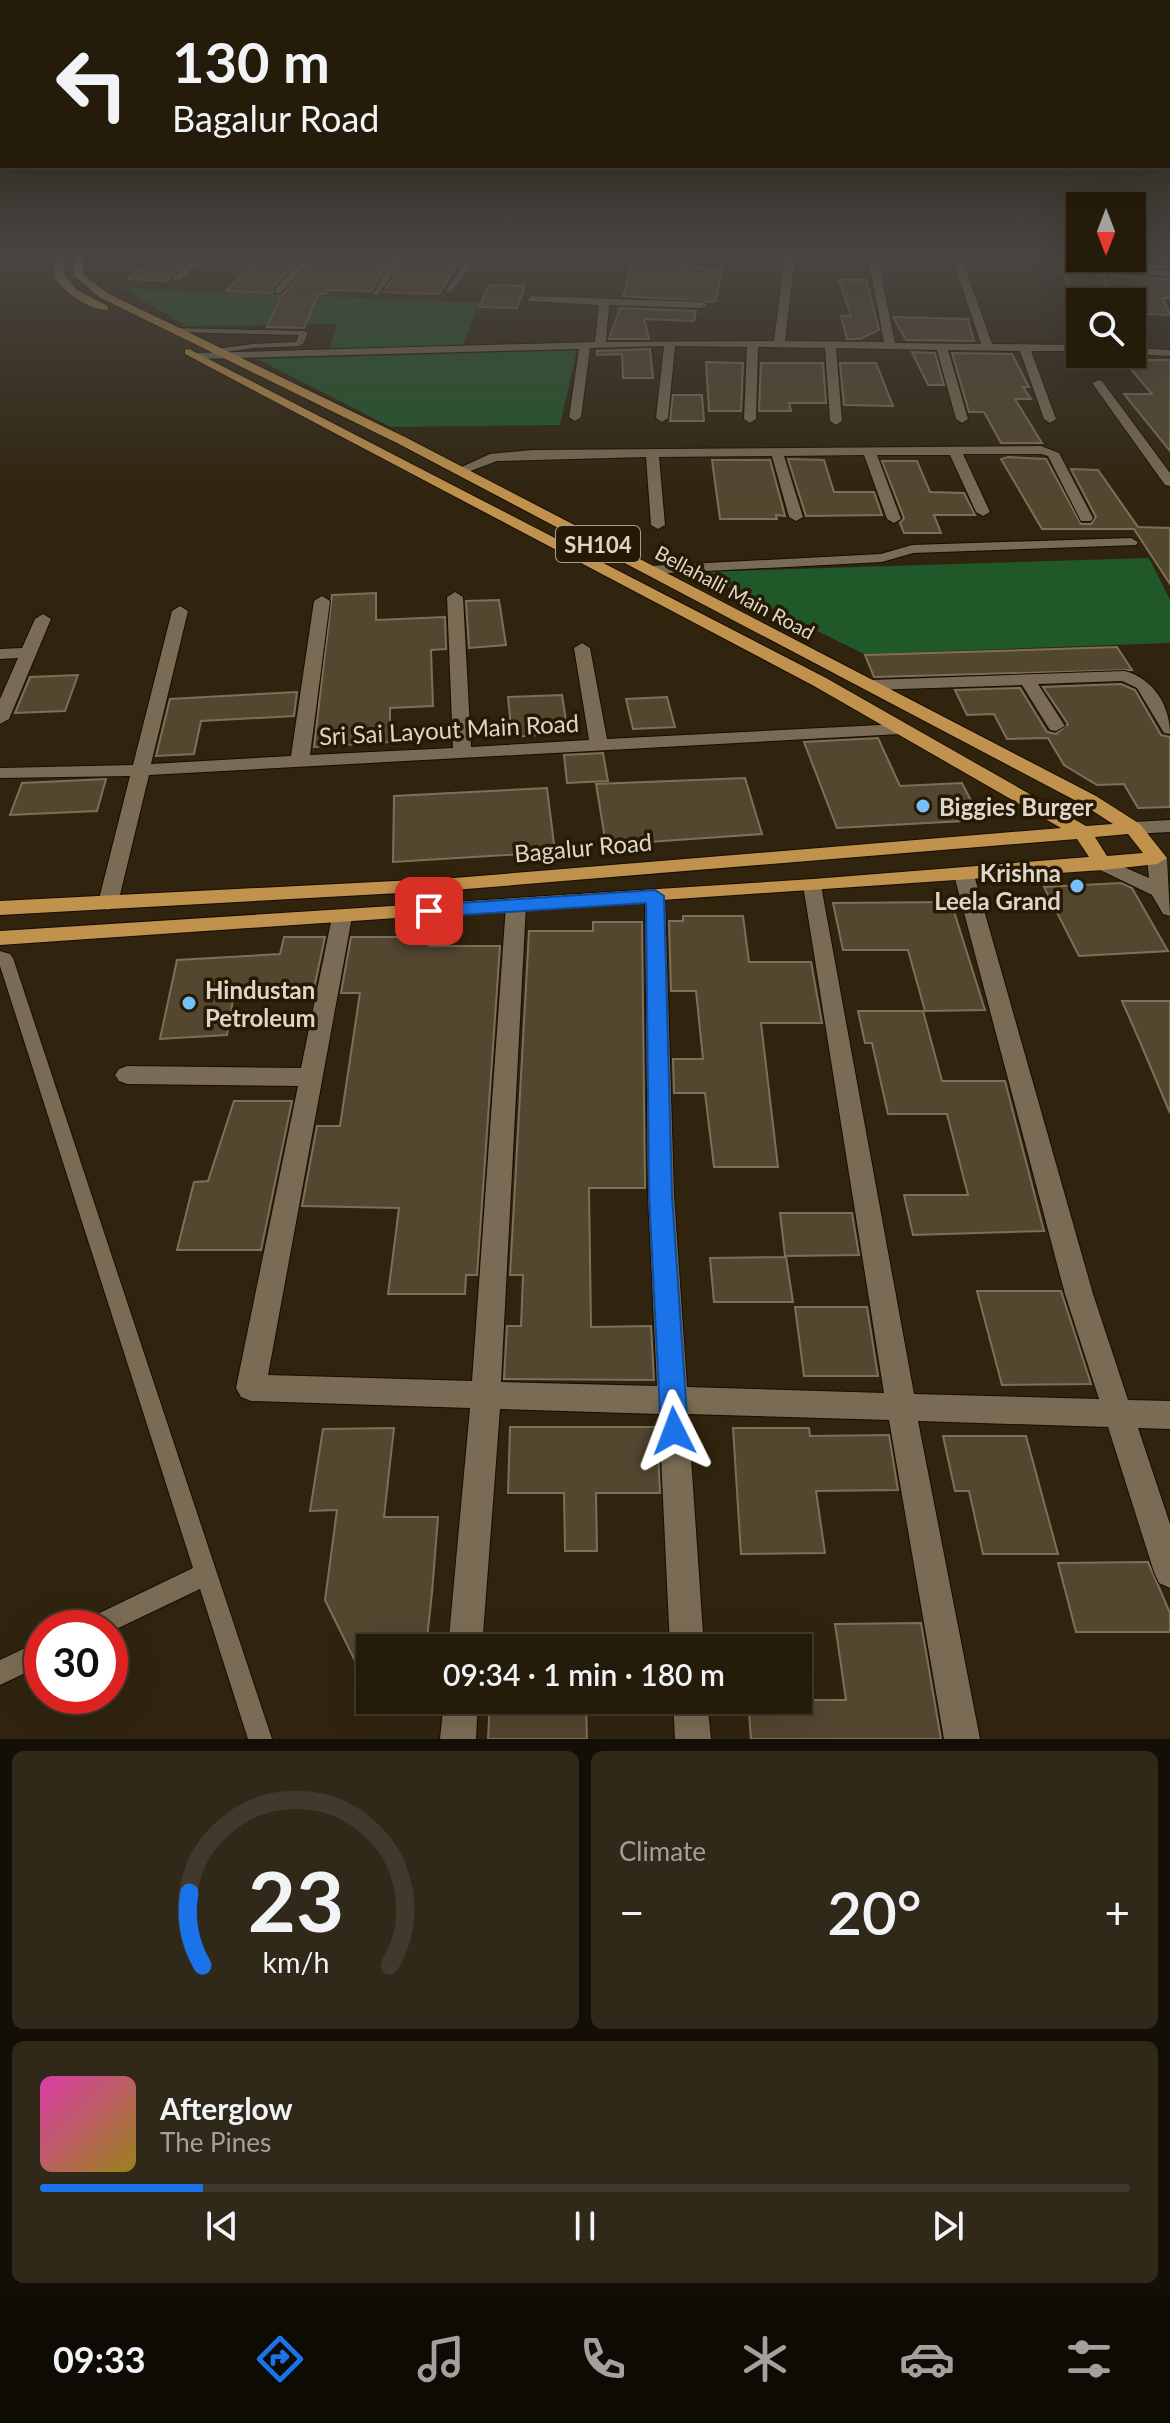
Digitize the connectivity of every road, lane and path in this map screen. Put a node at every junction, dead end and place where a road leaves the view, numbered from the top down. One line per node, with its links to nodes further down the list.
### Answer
1 (161, 337): 24 (main road, Bellahalli Main Road / SH104)
2 (189, 337): 23 (main road, Bellahalli Main Road / SH104)
3 (256, 337): 18 (lane)
4 (302, 337): 18 (lane)
5 (601, 337): 16 (street)
6 (780, 337): 11 (street)
7 (889, 337): 13 (street)
8 (984, 337): 17 (street)
9 (670, 343): 10 (street); 16 (street); 27 (street)
10 (753, 343): 11 (street); 28 (street)
11 (779, 343): 12 (street)
12 (830, 343): 13 (street); 31 (street)
13 (890, 344): 14 (street)
14 (941, 344): 17 (street); 29 (street)
15 (585, 345): 16 (street); 23 (street); 26 (street)
16 (600, 345)
17 (987, 345): 19 (street)
18 (253, 346): 23 (lane)
19 (1024, 346): 20 (street); 30 (street)
20 (1066, 348)
21 (1146, 352): 22 (street)
22 (1170, 353)
23 (223, 354): 24 (street); 36 (main road, Bellahalli Main Road / SH104)
24 (198, 356): 56 (main road, Bellahalli Main Road / SH104)
25 (1098, 383): 37 (street)
26 (575, 417)
27 (662, 418)
28 (750, 419)
29 (962, 419)
30 (1050, 419)
31 (836, 421)
32 (869, 451): 33 (street); 35 (street); 41 (street)
33 (955, 451): 38 (street); 40 (street)
34 (652, 452): 35 (street); 36 (street); 42 (street)
35 (777, 452): 39 (street)
36 (460, 471): 44 (main road, Bellahalli Main Road / SH104)
37 (1168, 476)
38 (983, 512)
39 (796, 517)
40 (1086, 518)
41 (894, 519)
42 (658, 525)
43 (1131, 542): 44 (street)
44 (650, 570): 53 (main road, Bellahalli Main Road / SH104)
45 (455, 597): 59 (street)
46 (322, 601): 60 (street)
47 (180, 611): 61 (street)
48 (43, 619): 50 (street)
49 (582, 648): 58 (street)
50 (27, 653): 51 (street); 54 (street)
51 (0, 654)
52 (1026, 678): 53 (street); 55 (street); 57 (street)
53 (870, 685): 64 (main road, Bellahalli Main Road / SH104)
54 (0, 719)
55 (1056, 726)
56 (900, 729): 58 (street, Sri Sai Layout Main Road); 65 (main road, Bellahalli Main Road / SH104)
57 (1170, 729)
58 (599, 746): 59 (street, Sri Sai Layout Main Road)
59 (462, 751): 60 (street, Sri Sai Layout Main Road)
60 (300, 760): 61 (street, Sri Sai Layout Main Road)
61 (140, 770): 62 (street, Sri Sai Layout Main Road); 72 (street)
62 (0, 773)
63 (1170, 826): 64 (street, Bagalur Road)
64 (1133, 828): 65 (main road, Bagalur Road); 66 (main road, SH104)
65 (1082, 832): 67 (main road, SH104); 72 (main road, Bagalur Road)
66 (1163, 857): 67 (main road); 71 (street)
67 (1103, 864): 68 (main road); 71 (street)
68 (964, 875): 69 (main road); 83 (street)
69 (813, 885): 70 (main road); 82 (street)
70 (655, 896): 73 (main road); 81 (street)
71 (1165, 900)
72 (108, 903): 74 (main road, Bagalur Road)
73 (516, 905): 75 (main road); 80 (street)
74 (0, 908)
75 (342, 917): 76 (main road); 79 (street)
76 (0, 938)
77 (0, 956): 86 (lane)
78 (127, 1075): 79 (street)
79 (311, 1077): 80 (street)
80 (486, 1394): 81 (street); 88 (street)
81 (673, 1400): 82 (street); 89 (street)
82 (901, 1408): 83 (street); 97 (street)
83 (1120, 1414): 84 (street); 85 (street)
84 (1170, 1415)
85 (1170, 1572)
86 (206, 1574): 87 (lane); 94 (lane)
87 (128, 1611)
88 (466, 1634)
89 (686, 1634)
90 (24, 1661): 91 (lane)
91 (0, 1673)
92 (460, 1714): 95 (street)
93 (691, 1714): 96 (street)
94 (260, 1739)
95 (458, 1739)
96 (693, 1739)
97 (962, 1739)

